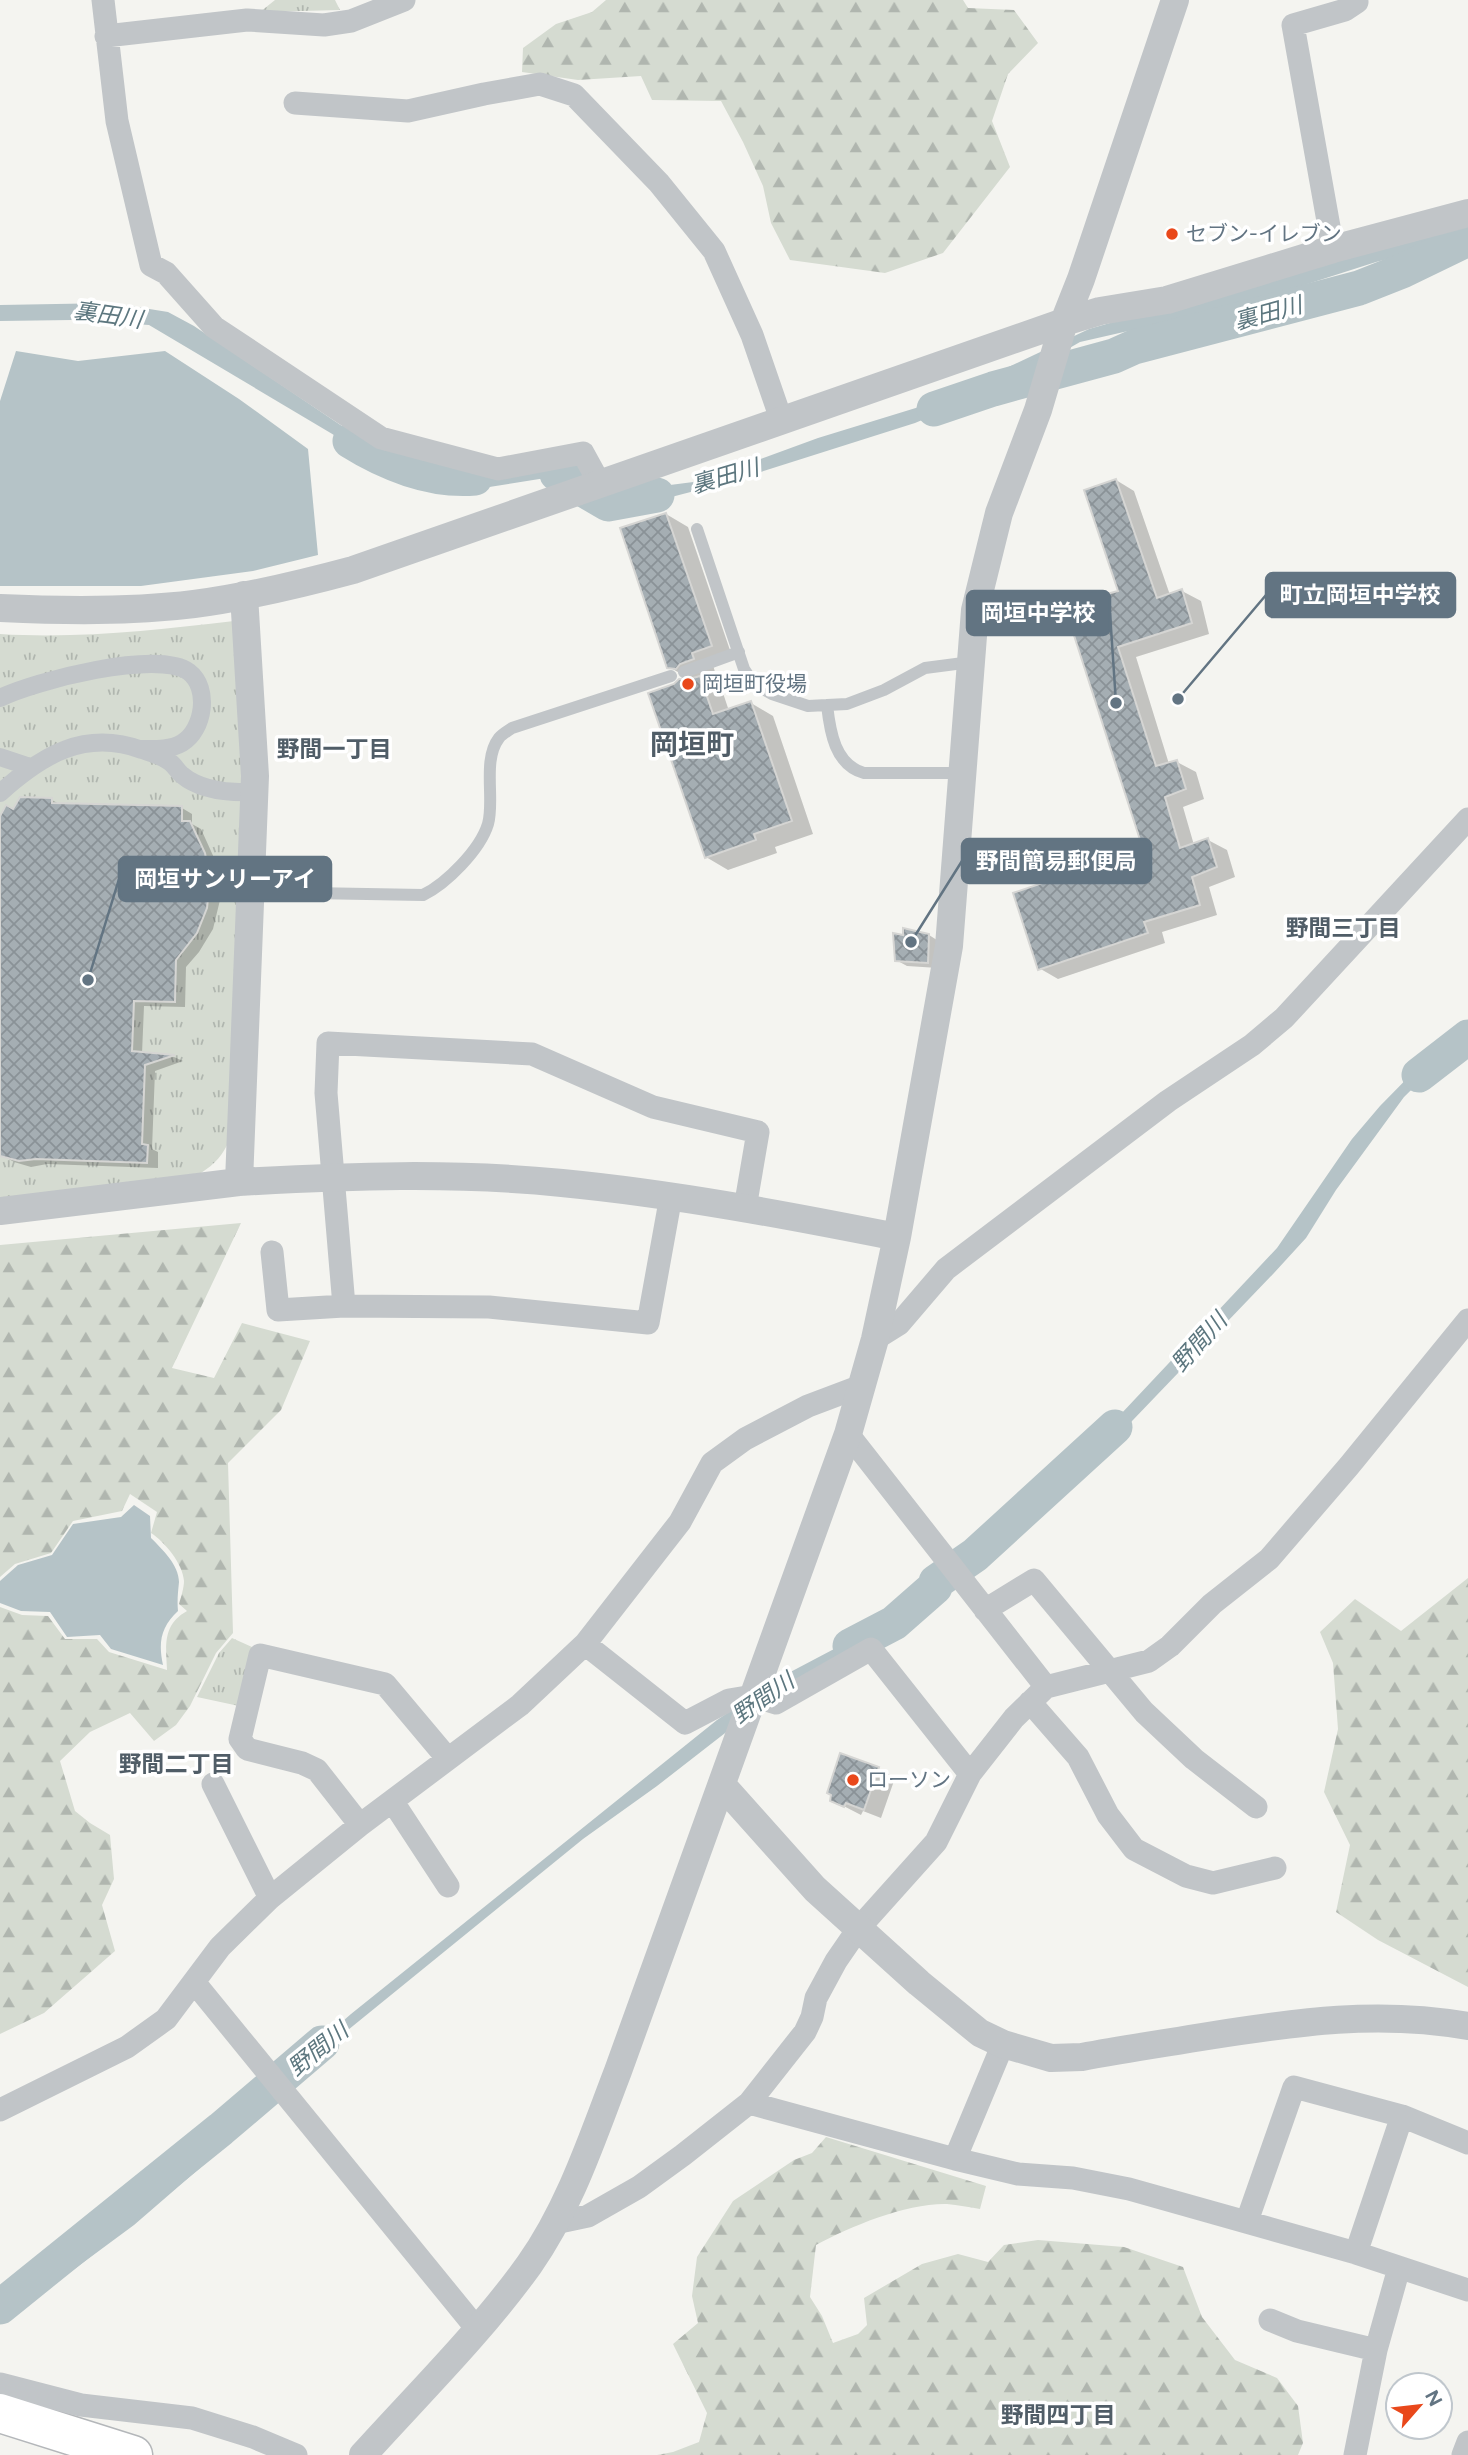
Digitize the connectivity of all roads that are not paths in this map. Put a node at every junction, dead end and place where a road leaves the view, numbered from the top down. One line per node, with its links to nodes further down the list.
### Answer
1 (103, 0): 5 (street)
2 (404, 0): 5 (street)
3 (1175, 0): 9 (street)
4 (1357, 2): 8 (street)
5 (106, 36): 11 (street)
6 (295, 103): 10 (street)
7 (1468, 213): 8 (street)
8 (1333, 249): 9 (street)
9 (1065, 322): 10 (street); 16 (street)
10 (782, 422): 11 (street)
11 (600, 484): 13 (street)
12 (697, 529): 15 (lane)
13 (244, 596): 14 (street); 23 (street)
14 (0, 608)
15 (739, 652): 18 (lane); 26 (lane)
16 (971, 662): 18 (lane); 22 (street)
17 (0, 698): 19 (street)
18 (828, 705): 22 (lane)
19 (140, 749): 21 (street); 23 (street)
20 (0, 757): 21 (street)
21 (30, 767): 24 (street)
22 (963, 773): 32 (street)
23 (254, 792): 26 (street)
24 (0, 793)
25 (1468, 818): 36 (street)
26 (252, 892): 28 (street)
27 (333, 1177): 28 (street); 29 (street); 30 (street); 34 (street)
28 (239, 1182): 31 (street)
29 (671, 1196): 30 (street); 34 (street)
30 (745, 1208): 32 (street)
31 (0, 1211)
32 (897, 1237): 36 (street)
33 (272, 1252): 34 (street)
34 (344, 1306)
35 (1468, 1320): 41 (street)
36 (875, 1339): 37 (street)
37 (861, 1386): 38 (street); 40 (street)
38 (848, 1434): 39 (street); 43 (street)
39 (985, 1609): 41 (street); 42 (street)
40 (585, 1644): 43 (street); 44 (street)
41 (1113, 1671): 42 (street); 49 (street)
42 (1038, 1694): 45 (street); 51 (street)
43 (753, 1696): 45 (street); 47 (street)
44 (448, 1759): 48 (street); 50 (street)
45 (970, 1774): 54 (street)
46 (213, 1784): 53 (street)
47 (722, 1786): 54 (street); 64 (street)
48 (393, 1802): 50 (street); 52 (street)
49 (1256, 1807)
50 (360, 1825): 53 (street)
51 (1275, 1868)
52 (448, 1886)
53 (270, 1898): 55 (street)
54 (858, 1929): 57 (street); 58 (street)
55 (194, 1982): 59 (street); 69 (street)
56 (1468, 2026): 57 (street)
57 (1003, 2045): 62 (street)
58 (748, 2103): 62 (street); 64 (street)
59 (0, 2110)
60 (1402, 2116): 61 (street); 63 (street); 65 (street)
61 (1468, 2143)
62 (955, 2159): 63 (street)
63 (1247, 2221): 65 (street)
64 (555, 2223): 69 (street)
65 (1356, 2253): 66 (street)
66 (1399, 2268): 67 (street); 70 (street)
67 (1468, 2290)
68 (1270, 2320): 70 (street)
69 (477, 2329): 78 (street)
70 (1376, 2350): 79 (street)
71 (0, 2384): 77 (street)
72 (0, 2413): 76 (highway)
73 (0, 2440): 75 (highway)
74 (1468, 2442): 80 (street)
75 (47, 2455)
76 (133, 2455)
77 (296, 2455)
78 (363, 2455)
79 (1355, 2455)
80 (1463, 2455)

